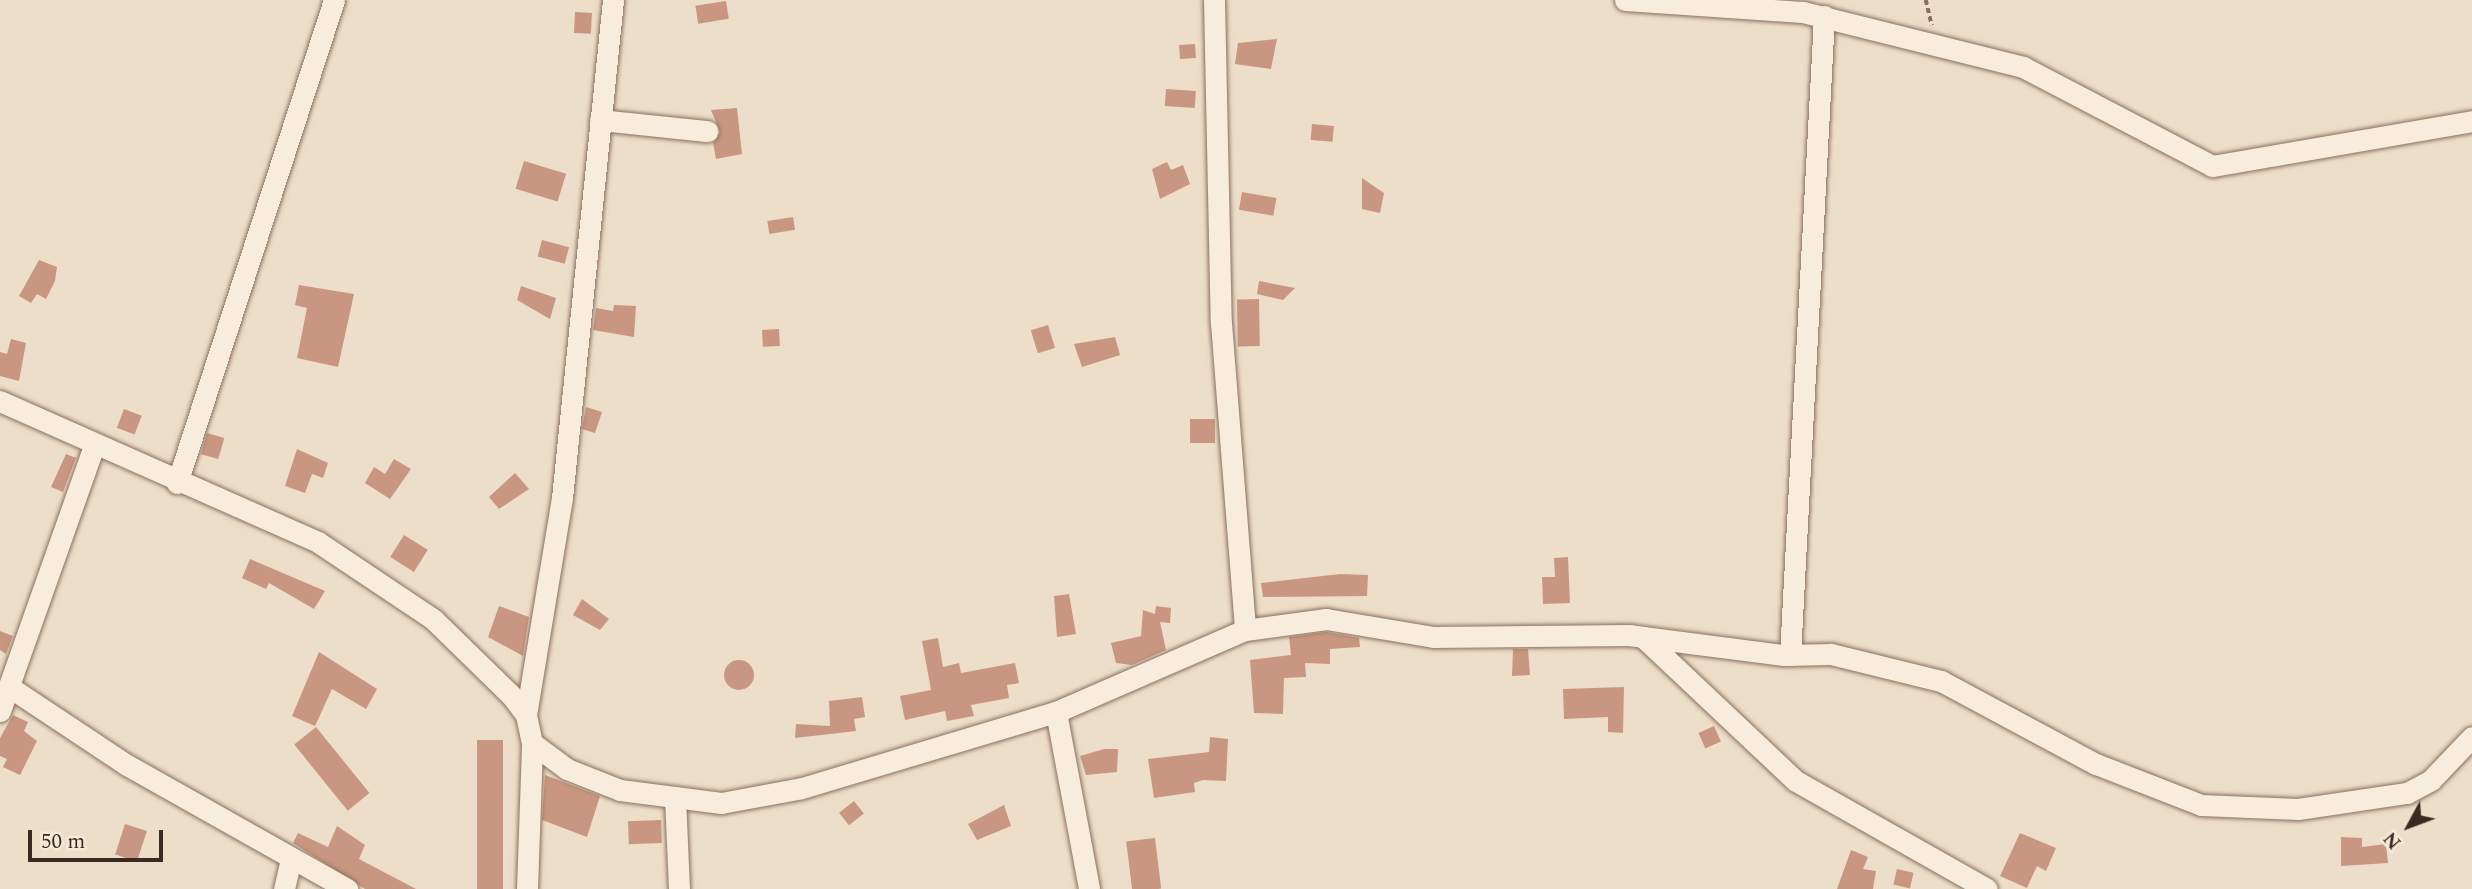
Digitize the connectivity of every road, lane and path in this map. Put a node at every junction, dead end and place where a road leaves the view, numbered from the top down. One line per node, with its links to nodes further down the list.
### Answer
1 (334, 0): 11 (street)
2 (613, 0): 6 (street)
3 (1214, 0): 12 (street)
4 (1625, 0): 5 (street)
5 (1824, 16): 7 (street); 14 (street)
6 (600, 120): 8 (street); 18 (street)
7 (2472, 121)
8 (707, 131)
9 (0, 401): 10 (street)
10 (94, 445): 11 (street); 15 (street)
11 (177, 483): 18 (street)
12 (1245, 630): 13 (street); 17 (street)
13 (1643, 637): 14 (street); 28 (street)
14 (1790, 654): 19 (street)
15 (11, 688): 16 (street); 22 (street)
16 (0, 710)
17 (1056, 712): 21 (street); 27 (street)
18 (526, 715): 20 (street)
19 (2472, 737)
20 (532, 743): 21 (street); 25 (street)
21 (675, 797): 26 (street)
22 (291, 858): 23 (street); 24 (street)
23 (284, 889)
24 (347, 889)
25 (527, 889)
26 (679, 889)
27 (1089, 889)
28 (1987, 889)

